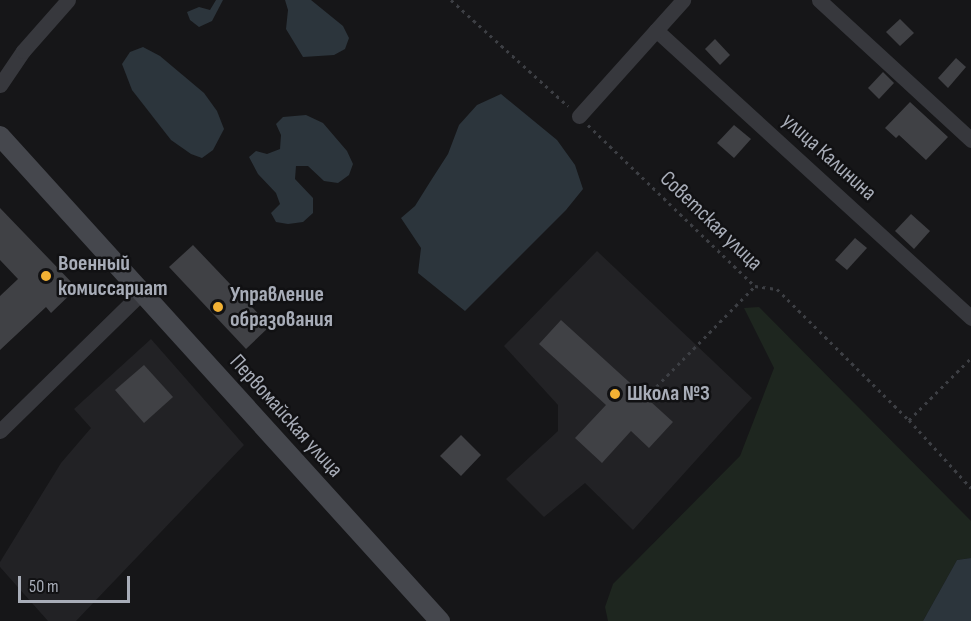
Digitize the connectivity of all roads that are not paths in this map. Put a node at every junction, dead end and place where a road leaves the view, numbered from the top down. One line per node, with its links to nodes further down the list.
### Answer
1 (68, 0): 5 (street)
2 (683, 0): 4 (street)
3 (819, 0): 8 (street)
4 (656, 30): 6 (street); 10 (street, улица Калинина)
5 (0, 85)
6 (579, 116)
7 (0, 136): 9 (street, Первомайская улица)
8 (971, 140)
9 (142, 292): 11 (street); 12 (street, Первомайская улица)
10 (971, 318)
11 (0, 431)
12 (440, 621)

